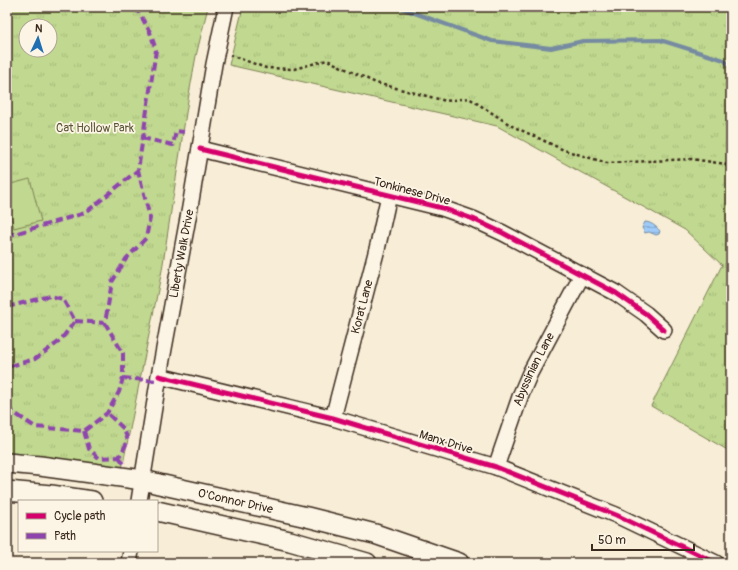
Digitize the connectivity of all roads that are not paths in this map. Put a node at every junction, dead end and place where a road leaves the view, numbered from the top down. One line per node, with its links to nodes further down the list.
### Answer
1 (226, 7): 2 (street, Liberty Walk Drive)
2 (200, 149): 3 (street, Tonkinese Drive); 6 (street, Liberty Walk Drive)
3 (389, 195): 4 (street, Tonkinese Drive); 7 (street, Korat Lane)
4 (582, 275): 5 (street, Tonkinese Drive); 9 (street, Abyssinian Lane)
5 (664, 330)
6 (159, 376): 7 (street, Manx Drive); 10 (street, Liberty Walk Drive)
7 (333, 418): 9 (street, Manx Drive)
8 (7, 462): 10 (main road, O'Connor Drive)
9 (496, 467): 19 (street, Manx Drive)
10 (143, 480): 13 (street, Liberty Walk Drive); 18 (main road, O'Connor Drive)
11 (7, 491): 12 (main road)
12 (85, 500)
13 (139, 500)
14 (158, 511): 17 (main road)
15 (131, 552): 16 (street)
16 (129, 563)
17 (367, 563)
18 (459, 563)
19 (716, 563)

